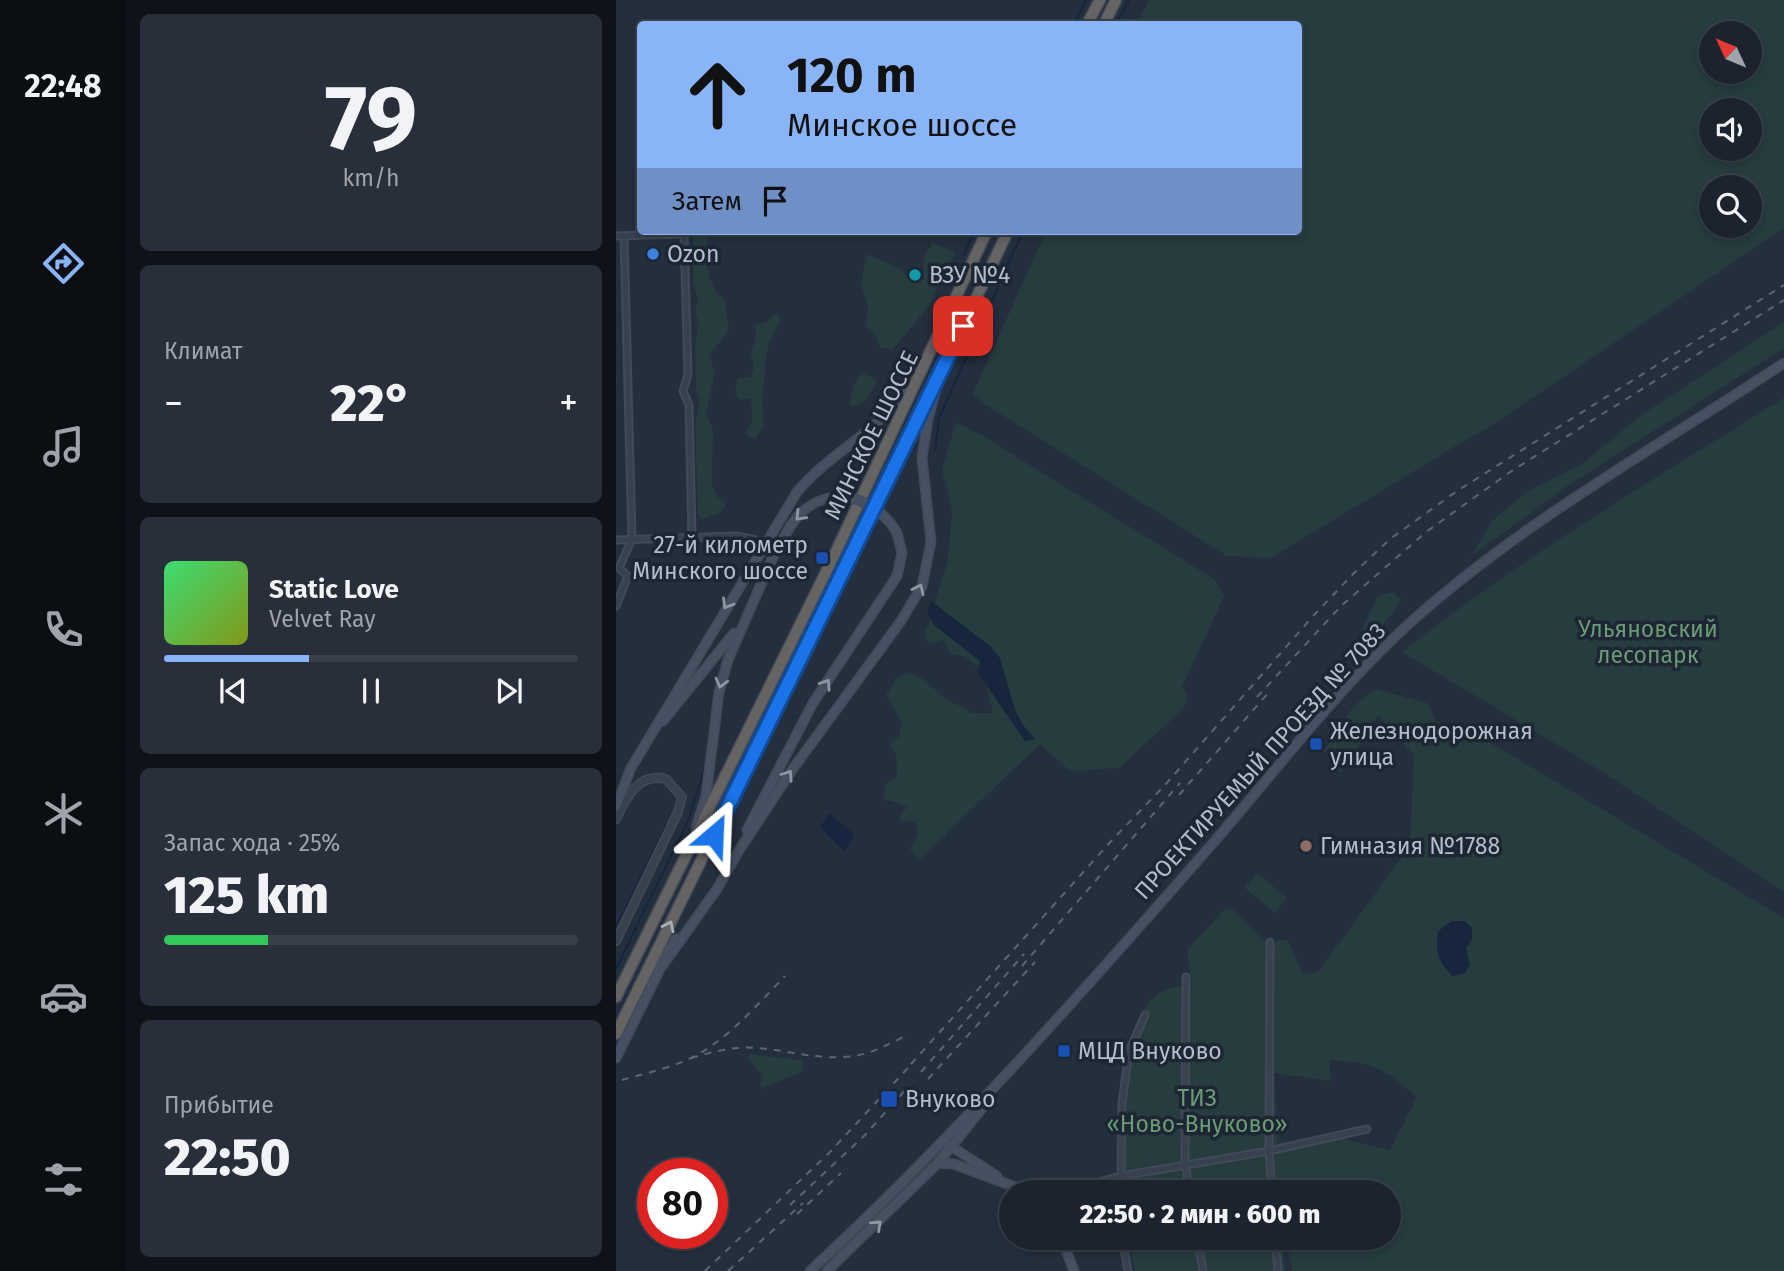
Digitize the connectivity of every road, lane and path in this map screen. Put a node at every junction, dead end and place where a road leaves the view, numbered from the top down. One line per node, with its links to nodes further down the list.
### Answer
1 (1100, 0): 3 (highway)
2 (1116, 0): 4 (highway)
3 (1089, 21)
4 (1106, 21)
5 (647, 235): 10 (street)
6 (684, 235): 14 (street)
7 (986, 235): 11 (highway, МИНСКОЕ ШОССЕ)
8 (1006, 235): 13 (highway, МИНСКОЕ ШОССЕ)
9 (616, 236): 10 (street)
10 (624, 236): 16 (street)
11 (934, 349): 17 (main road); 24 (highway, МИНСКОЕ ШОССЕ)
12 (1784, 363): 34 (main road, ПРОЕКТИРУЕМЫЙ ПРОЕЗД № 7083)
13 (942, 370): 23 (main road, one-way to 13); 30 (highway, МИНСКОЕ ШОССЕ, one-way to 13)
14 (692, 537): 16 (street); 17 (street)
15 (616, 538): 16 (street)
16 (632, 539): 18 (street)
17 (765, 542): 20 (main road, one-way to 20)
18 (616, 606)
19 (744, 619): 20 (main road); 23 (main road, one-way to 19, bridge); 24 (main road, one-way to 24)
20 (642, 748): 21 (main road)
21 (616, 807)
22 (616, 819): 26 (street)
23 (737, 852): 25 (main road)
24 (684, 860): 29 (highway, МИНСКОЕ ШОССЕ)
25 (710, 900): 30 (main road); 33 (main road)
26 (616, 941)
27 (1270, 942): 38 (street)
28 (1186, 976): 41 (street)
29 (616, 997)
30 (628, 1009): 32 (highway, МИНСКОЕ ШОССЕ)
31 (1145, 1015): 42 (street)
32 (616, 1034)
33 (616, 1058)
34 (1004, 1079): 36 (main road, ПРОЕКТИРУЕМЫЙ ПРОЕЗД № 7083); 37 (main road, ПРОЕКТИРУЕМЫЙ ПРОЕЗД № 7083)
35 (1367, 1129): 38 (street)
36 (941, 1142): 37 (main road); 52 (main road, ПРОЕКТИРУЕМЫЙ ПРОЕЗД № 7083)
37 (949, 1150): 39 (main road, ПРОЕКТИРУЕМЫЙ ПРОЕЗД № 7083); 40 (main road); 44 (main road)
38 (1269, 1151): 41 (street); 47 (street)
39 (938, 1163): 40 (main road); 53 (main road, ПРОЕКТИРУЕМЫЙ ПРОЕЗД № 7083, one-way to 39)
40 (954, 1164): 43 (main road)
41 (1185, 1164): 42 (street); 46 (street)
42 (1121, 1176): 45 (street)
43 (999, 1180)
44 (1002, 1180)
45 (1106, 1180)
46 (1187, 1180)
47 (1271, 1180)
48 (1066, 1250): 54 (main road)
49 (1124, 1250): 55 (street)
50 (1199, 1250): 56 (street)
51 (1276, 1250): 57 (street)
52 (810, 1271)
53 (827, 1271)
54 (1074, 1271)
55 (1128, 1271)
56 (1203, 1271)
57 (1278, 1271)

